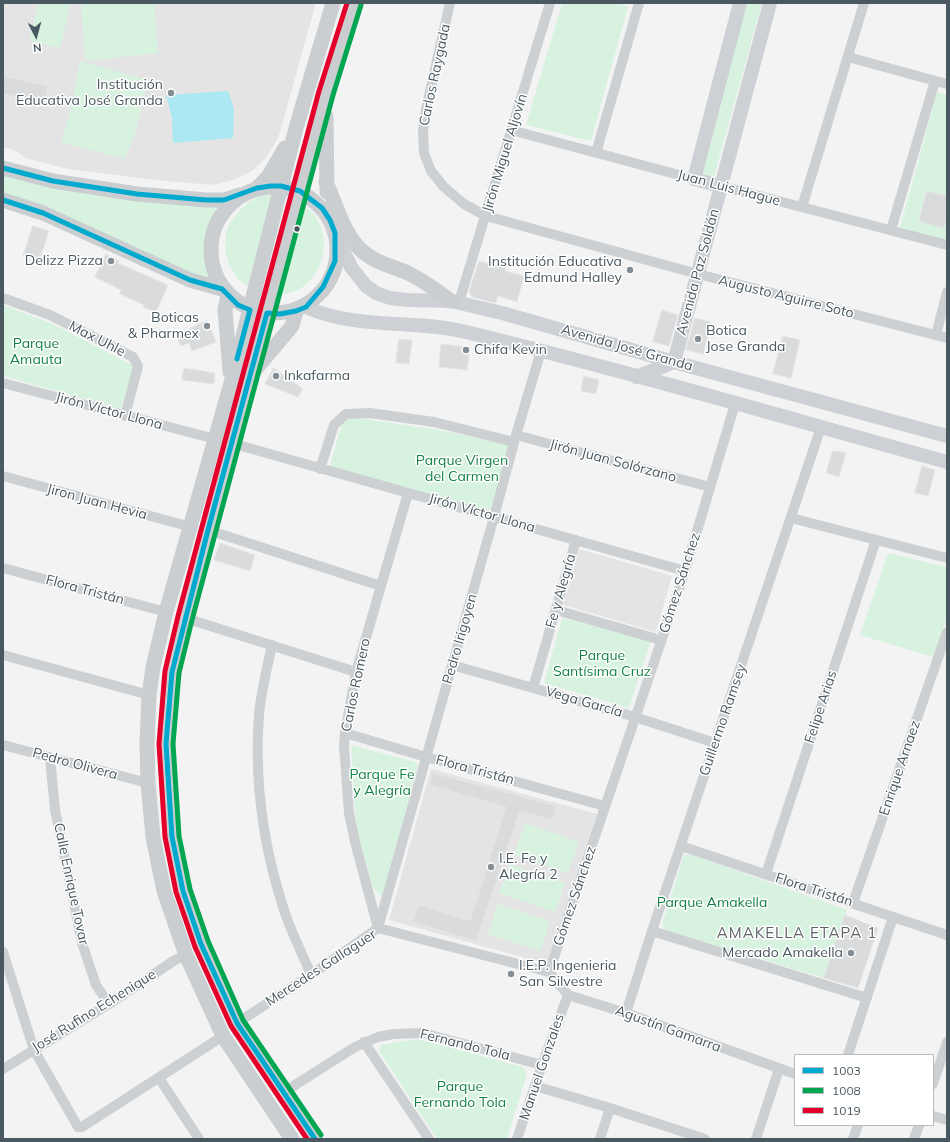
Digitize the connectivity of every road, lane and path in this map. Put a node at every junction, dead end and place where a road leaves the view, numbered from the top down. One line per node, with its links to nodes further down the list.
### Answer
1 (333, 3): 13 (main road)
2 (354, 3): 12 (main road)
3 (450, 3): 25 (street, Carlos Raygada)
4 (550, 3): 14 (street, Jirón Miguel Aljovín)
5 (639, 3): 15 (street)
6 (740, 3): 17 (main road)
7 (770, 3): 20 (main road, Avenida Paz Soldán)
8 (864, 3): 9 (street)
9 (848, 57): 10 (street); 24 (street)
10 (936, 81): 11 (street); 27 (street)
11 (947, 84)
12 (326, 93): 18 (main road); 22 (main road)
13 (296, 128): 19 (main road); 21 (main road)
14 (511, 130): 15 (street, Juan Luis Hague); 25 (street, Jirón Miguel Aljovín)
15 (596, 153): 17 (street, Juan Luis Hague)
16 (3, 168): 21 (main road)
17 (694, 179): 20 (main road, Juan Luis Hague)
18 (326, 182): 26 (main road); 33 (main road)
19 (281, 186): 21 (main road); 22 (main road); 35 (main road)
20 (721, 186): 24 (street, Juan Luis Hague); 29 (main road, Avenida Paz Soldán)
21 (251, 191): 31 (main road)
22 (300, 191): 26 (main road); 36 (main road)
23 (3, 200): 31 (main road)
24 (802, 207): 27 (street, Juan Luis Hague)
25 (486, 216): 29 (street, Augusto Aguirre Soto); 33 (street, Jirón Miguel Aljovín)
26 (332, 226): 33 (main road, Avenida José Granda); 34 (main road)
27 (891, 230): 28 (street, Juan Luis Hague)
28 (947, 246)
29 (698, 274): 37 (street, Augusto Aguirre Soto); 40 (main road, Avenida Paz Soldán)
30 (947, 292): 37 (street)
31 (225, 293): 35 (main road); 44 (main road)
32 (3, 298): 46 (street, Max Uhle)
33 (455, 302): 40 (main road, Avenida José Granda)
34 (301, 309): 36 (main road); 39 (main road, Avenida José Granda); 41 (main road)
35 (250, 310): 36 (main road); 44 (main road)
36 (267, 313): 41 (main road)
37 (936, 335): 38 (street, Augusto Aguirre Soto)
38 (947, 338)
39 (541, 350): 42 (main road, Avenida José Granda); 50 (street, Pedro Irigoyen)
40 (674, 362): 42 (main road); 48 (main road, Avenida José Granda)
41 (251, 374): 51 (main road)
42 (636, 377): 45 (main road, Avenida José Granda)
43 (3, 382): 46 (street, Jirón Víctor Llona)
44 (231, 383): 49 (main road)
45 (735, 404): 47 (main road, Avenida José Granda); 55 (street, Gómez Sánchez)
46 (125, 416): 49 (street, Jirón Víctor Llona)
47 (821, 427): 52 (main road, Avenida José Granda); 58 (street, Guillermo Ramsey)
48 (947, 436)
49 (215, 438): 59 (main road)
50 (515, 439): 53 (street, Jirón Juan Solórzano); 55 (street, Jirón Juan Solórzano); 57 (street, Pedro Irigoyen)
51 (232, 443): 53 (street, Jirón Víctor Llona); 60 (main road)
52 (947, 462)
53 (320, 469): 56 (street, Jirón Víctor Llona)
54 (3, 476): 59 (street, Jiron Juan Hevia)
55 (710, 487): 65 (street, Gómez Sánchez)
56 (408, 493): 57 (street, Jirón Víctor Llona); 66 (street, Carlos Romero)
57 (494, 517): 61 (street, Jirón Víctor Llona); 74 (street, Pedro Irigoyen)
58 (791, 518): 62 (street); 80 (street, Guillermo Ramsey)
59 (191, 527): 68 (main road)
60 (208, 530): 66 (street); 69 (main road)
61 (576, 540): 65 (street, Jirón Víctor Llona); 67 (street, Fe y Alegría)
62 (876, 540): 63 (street); 87 (street, Felipe Arias)
63 (947, 558)
64 (3, 568): 68 (street, Flora Tristán)
65 (685, 571): 78 (street, Gómez Sánchez)
66 (380, 586): 75 (street, Carlos Romero)
67 (556, 610): 71 (street); 76 (street, Fe y Alegría)
68 (166, 612): 77 (main road)
69 (186, 618): 72 (street); 101 (main road)
70 (947, 632): 88 (street, Enrique Arnaez)
71 (654, 638)
72 (272, 645): 75 (street); 96 (street)
73 (3, 655): 77 (street)
74 (452, 665): 76 (street, Vega García); 82 (street, Pedro Irigoyen)
75 (356, 672): 79 (street, Carlos Romero)
76 (533, 688): 78 (street, Vega García)
77 (149, 694): 84 (main road)
78 (635, 717): 80 (street, Vega García); 85 (street, Gómez Sánchez)
79 (344, 733): 82 (street, Flora Tristán); 90 (street, Carlos Romero)
80 (716, 743): 86 (street, Guillermo Ramsey)
81 (3, 745): 83 (street, Pedro Olivera)
82 (426, 757): 85 (street, Flora Tristán); 90 (street, Pedro Irigoyen)
83 (50, 758): 84 (street, Pedro Olivera); 99 (street, Calle Enrique Tovar)
84 (148, 783): 94 (main road)
85 (605, 806): 95 (street, Gómez Sánchez)
86 (681, 846): 87 (street, Flora Tristán); 91 (street, Guillermo Ramsey)
87 (766, 874): 88 (street, Flora Tristán)
88 (853, 903): 89 (street, Flora Tristán)
89 (893, 917): 92 (street, Flora Tristán); 98 (street)
90 (378, 928): 95 (street, Mercedes Gallaguer); 96 (street, Mercedes Gallaguer)
91 (652, 931): 98 (street); 100 (street, Guillermo Ramsey)
92 (947, 934)
93 (3, 952): 105 (street)
94 (186, 955): 99 (street, José Rufino Echenique); 102 (main road)
95 (549, 972): 97 (street)
96 (311, 975): 101 (street, Mercedes Gallaguer)
97 (568, 995): 100 (street, Agustín Gamarra); 107 (street, Manuel Gonzales)
98 (867, 998): 106 (street)
99 (109, 1004): 105 (street, José Rufino Echenique)
100 (626, 1013): 109 (street, Agustín Gamarra)
101 (237, 1023): 114 (main road)
102 (223, 1036): 111 (street); 121 (main road)
103 (364, 1042): 107 (street, Fernando Tola); 114 (street, Fernando Tola); 123 (street)
104 (947, 1042): 112 (street)
105 (34, 1050): 108 (street, José Rufino Echenique); 111 (street)
106 (848, 1054)
107 (542, 1065): 113 (street, Manuel Gonzales)
108 (3, 1069)
109 (779, 1069): 110 (street, Agustín Gamarra); 127 (street)
110 (794, 1074)
111 (159, 1078): 120 (street)
112 (934, 1081)
113 (534, 1086): 115 (street); 124 (street, Manuel Gonzales)
114 (284, 1092): 122 (main road)
115 (610, 1108): 125 (street); 126 (street)
116 (934, 1116): 117 (street)
117 (947, 1120)
118 (858, 1126): 128 (street)
119 (919, 1126): 129 (street)
120 (199, 1139)
121 (292, 1139)
122 (315, 1139)
123 (429, 1139)
124 (518, 1139)
125 (600, 1139)
126 (705, 1139)
127 (756, 1139)
128 (853, 1139)
129 (914, 1139)

